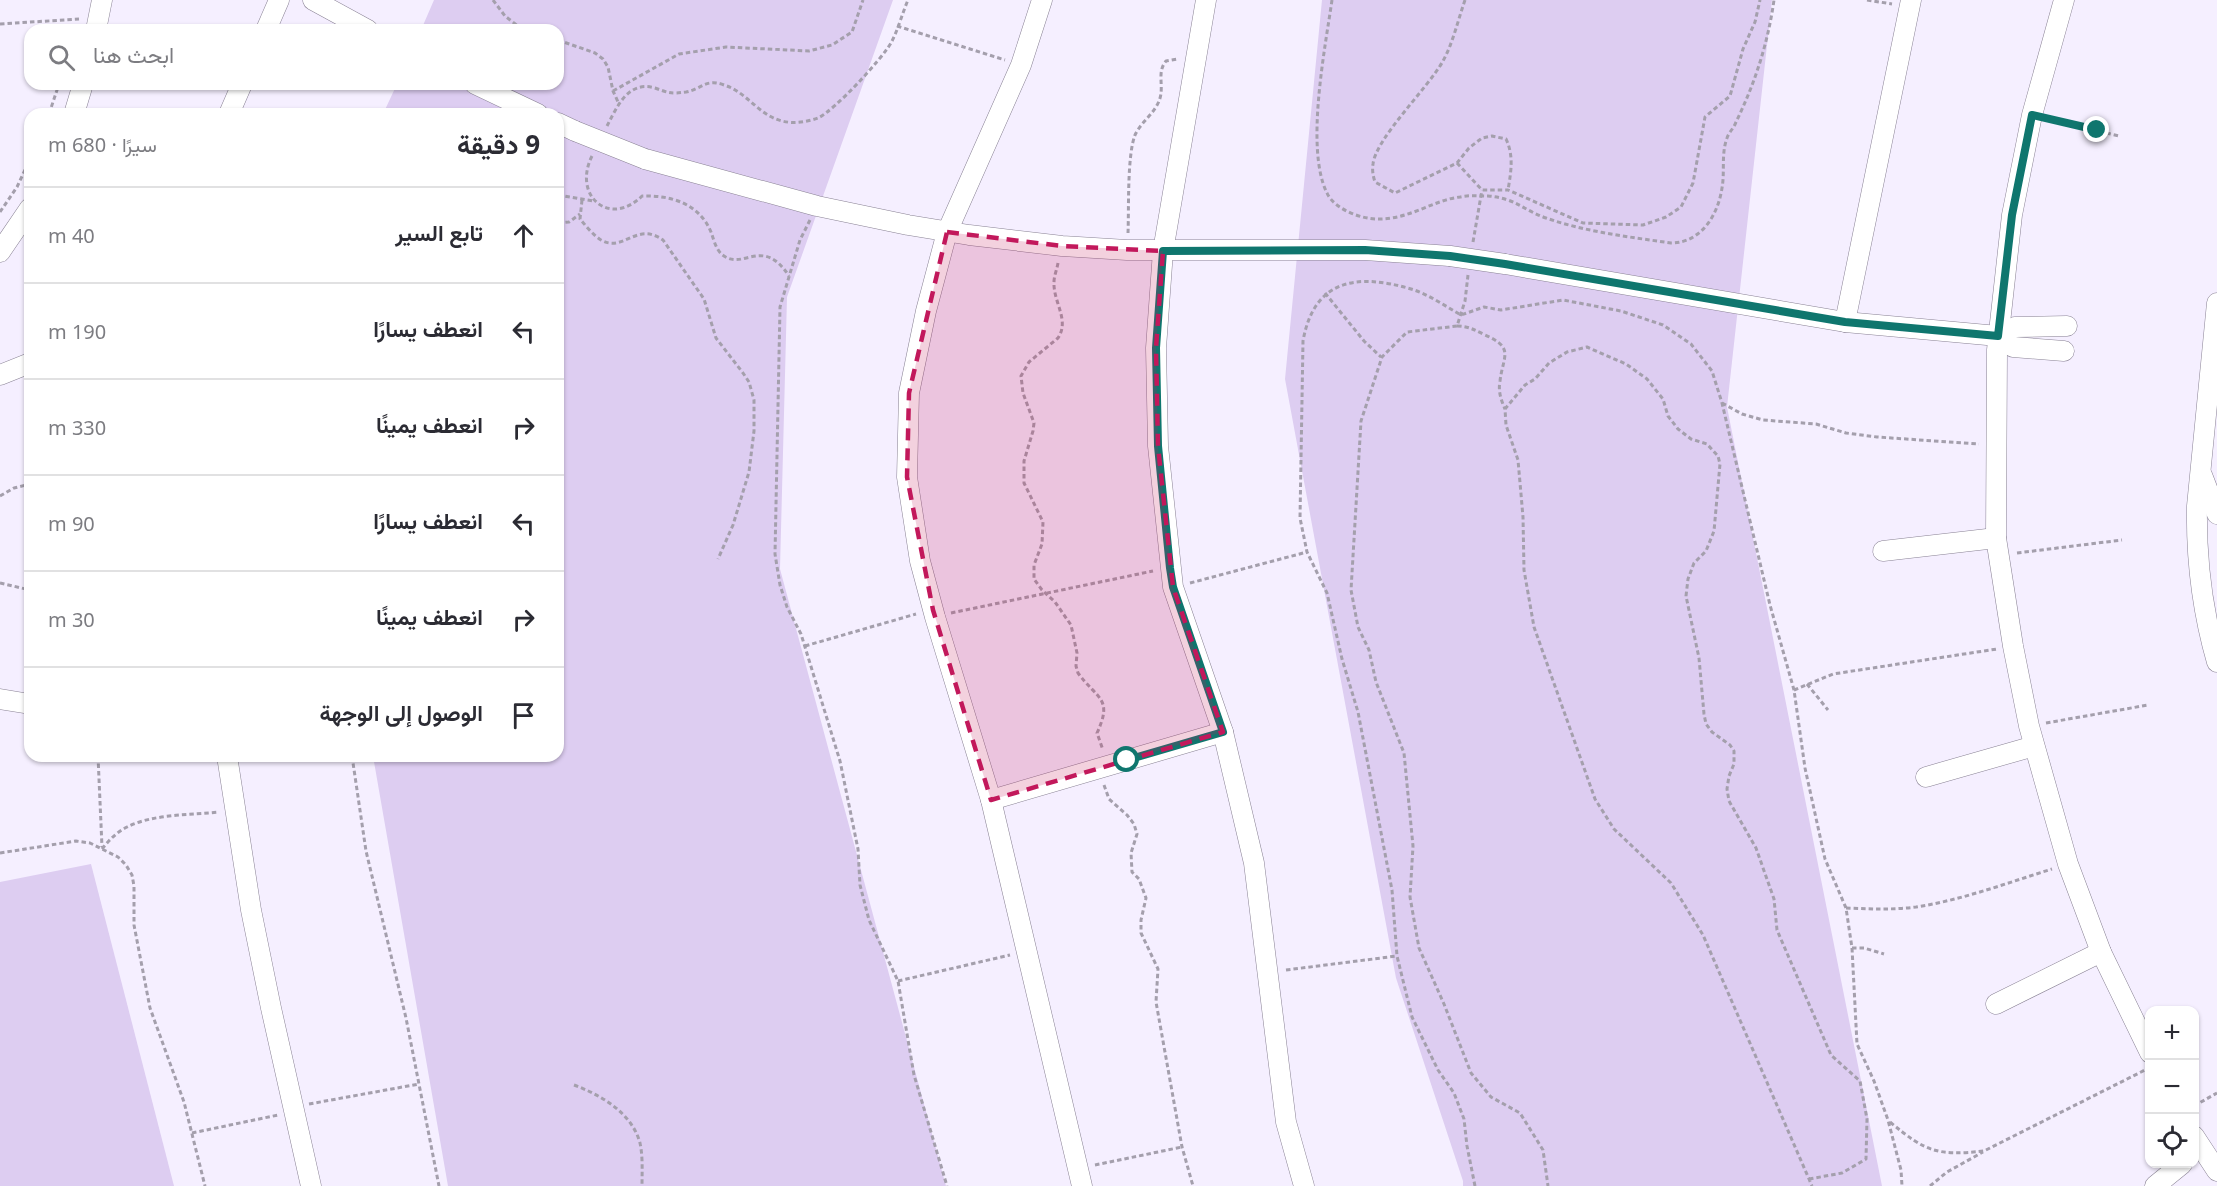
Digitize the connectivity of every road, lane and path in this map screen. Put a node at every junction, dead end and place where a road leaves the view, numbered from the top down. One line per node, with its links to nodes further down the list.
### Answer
1 (102, 0): 18 (street)
2 (279, 0): 19 (street)
3 (313, 0): 20 (street)
4 (493, 0): 21 (path)
5 (863, 0): 30 (path)
6 (908, 0): 22 (path)
7 (1042, 0): 25 (street)
8 (1206, 0): 24 (street)
9 (1332, 0): 46 (path)
10 (1465, 0): 41 (path)
11 (1760, 0): 44 (path)
12 (1774, 0): 46 (path)
13 (1868, 0): 15 (path)
14 (2064, 0): 36 (street)
15 (1910, 4): 64 (street)
16 (79, 19): 17 (path)
17 (0, 24)
18 (97, 24)
19 (269, 24)
20 (357, 24)
21 (515, 24)
22 (897, 26): 25 (path); 31 (path)
23 (564, 42): 30 (path)
24 (1197, 56): 56 (path); 57 (street)
25 (1021, 65): 54 (street)
26 (57, 90): 32 (path)
27 (81, 90): 33 (street)
28 (240, 90): 34 (street)
29 (488, 90): 35 (street)
30 (612, 91): 31 (path)
31 (619, 104): 38 (path)
32 (51, 108)
33 (76, 108)
34 (232, 108)
35 (525, 108)
36 (2032, 115): 39 (path); 67 (street)
37 (566, 127): 49 (street, bridge)
38 (603, 134)
39 (2119, 136)
40 (594, 154): 48 (path)
41 (1457, 163): 43 (path); 44 (path)
42 (24, 172): 50 (path)
43 (1482, 190): 44 (path); 46 (path)
44 (1508, 190)
45 (564, 196): 47 (path)
46 (1480, 196)
47 (582, 200): 48 (path); 51 (path)
48 (596, 202): 59 (path)
49 (817, 206): 54 (street); 59 (path)
50 (0, 212)
51 (580, 214): 53 (path); 83 (path)
52 (24, 217): 58 (street)
53 (564, 222)
54 (946, 232): 55 (street); 88 (street)
55 (1062, 246): 56 (street); 87 (path)
56 (1127, 250): 57 (street)
57 (1163, 251): 64 (street, bridge); 84 (street)
58 (0, 252)
59 (789, 276): 89 (path)
60 (1325, 293): 63 (path); 69 (path); 82 (path)
61 (1465, 301): 63 (path)
62 (2217, 303): 75 (street)
63 (1461, 315): 65 (path); 72 (path)
64 (1845, 322): 67 (street)
65 (1457, 326): 69 (path); 73 (path)
66 (2067, 326): 67 (street)
67 (1998, 336): 68 (street); 74 (street)
68 (2064, 351)
69 (1382, 357): 144 (path)
70 (24, 365): 71 (street)
71 (0, 375)
72 (1722, 403): 74 (path); 93 (path)
73 (1505, 409): 135 (path); 135 (path)
74 (1996, 445): 80 (street)
75 (2201, 473): 78 (street); 91 (street)
76 (24, 486): 77 (path)
77 (0, 496)
78 (2217, 514)
79 (2122, 540): 80 (path)
80 (1997, 547): 81 (street); 90 (street)
81 (1882, 550)
82 (1307, 552): 84 (path); 116 (path)
83 (718, 559)
84 (1171, 577): 87 (path); 99 (street)
85 (0, 584): 86 (path)
86 (24, 589)
87 (1047, 593): 88 (path); 104 (path)
88 (934, 613): 89 (path); 106 (street)
89 (805, 646): 118 (path)
90 (2013, 646): 92 (path); 98 (street)
91 (2217, 662)
92 (1807, 684): 93 (path); 97 (path)
93 (1794, 690): 111 (path)
94 (0, 699): 95 (street)
95 (24, 703)
96 (2148, 705): 98 (path)
97 (1828, 710)
98 (2029, 726): 100 (street)
99 (1223, 732): 104 (street); 117 (street)
100 (2034, 746): 105 (street); 110 (street)
101 (98, 762): 108 (path)
102 (228, 762): 107 (street)
103 (353, 762): 122 (path)
104 (1104, 767): 106 (street); 129 (path)
105 (1926, 777)
106 (991, 800): 113 (street)
107 (234, 810): 108 (path); 126 (street)
108 (102, 849): 109 (path); 128 (path)
109 (0, 853)
110 (2068, 864): 111 (path); 114 (street)
111 (1846, 908): 112 (path)
112 (1852, 948): 115 (path); 127 (path)
113 (1027, 951): 118 (path); 134 (street)
114 (2101, 952): 119 (street); 120 (street)
115 (1884, 954)
116 (1397, 956): 117 (path); 143 (path)
117 (1267, 972): 142 (street)
118 (898, 981): 140 (path)
119 (1996, 1004)
120 (2145, 1043)
121 (2145, 1070): 131 (path)
122 (419, 1084): 126 (path); 138 (path)
123 (574, 1085): 139 (path)
124 (2217, 1093): 125 (path)
125 (2199, 1103)
126 (295, 1109): 128 (path); 137 (street)
127 (1888, 1120): 131 (path); 146 (path)
128 (192, 1133): 136 (path)
129 (1182, 1147): 134 (path); 141 (path)
130 (2199, 1148): 133 (street)
131 (1984, 1151): 147 (path)
132 (2177, 1168): 148 (street)
133 (2217, 1171)
134 (1080, 1177)
135 (1809, 1179): 145 (path)
136 (205, 1186)
137 (311, 1186)
138 (439, 1186)
139 (642, 1186)
140 (947, 1186)
141 (1193, 1186)
142 (1304, 1186)
143 (1475, 1186)
144 (1548, 1186)
145 (1812, 1186)
146 (1902, 1186)
147 (1930, 1186)
148 (2155, 1186)

